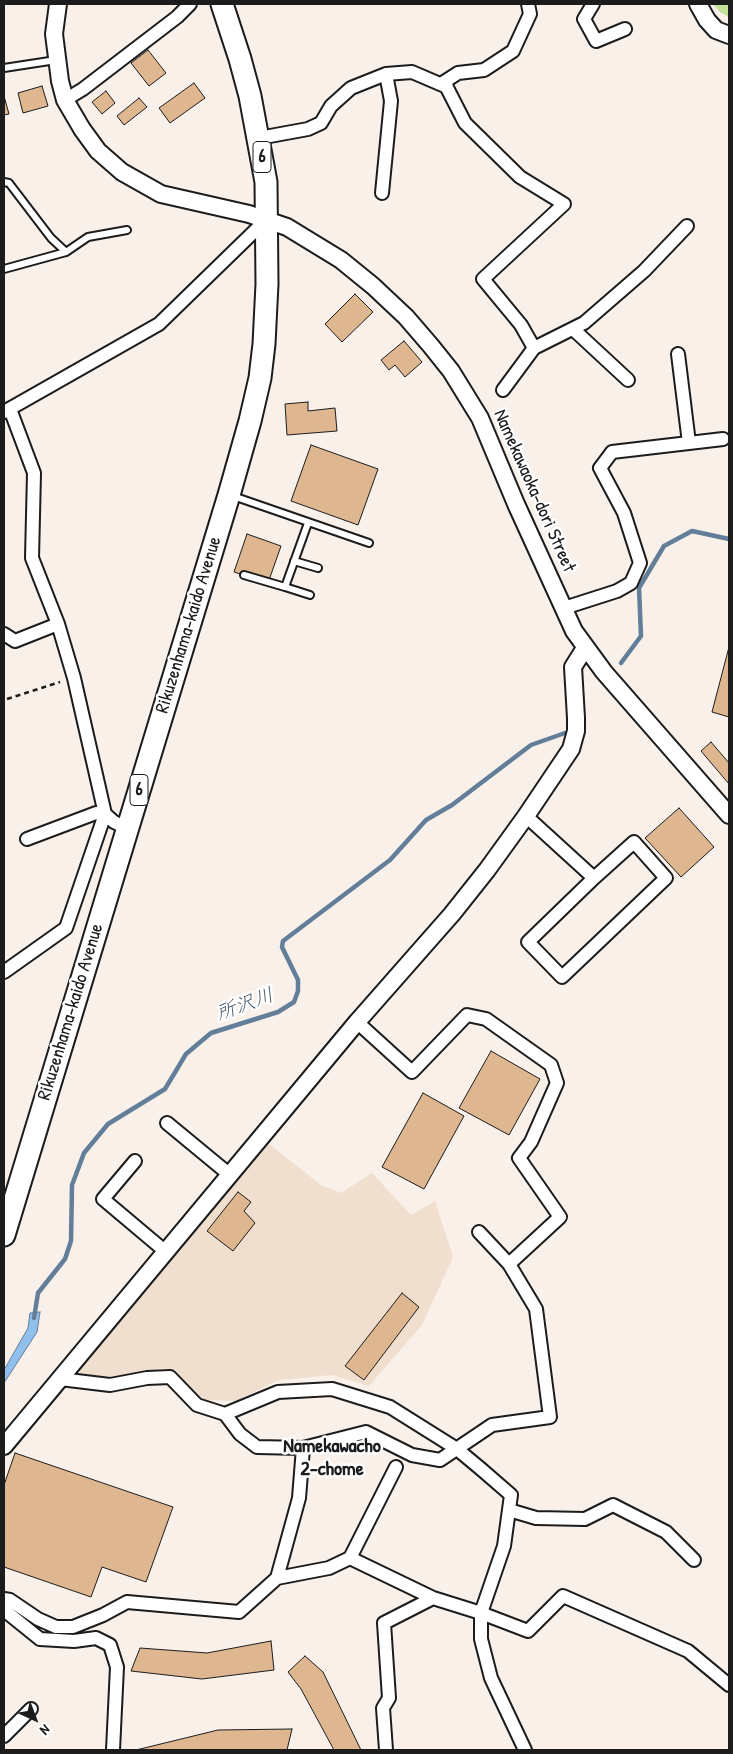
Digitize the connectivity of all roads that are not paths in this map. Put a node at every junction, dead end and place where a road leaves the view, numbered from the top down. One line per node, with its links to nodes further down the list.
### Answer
1 (58, 4): 9 (street, Namekawaoka-dori Street)
2 (190, 4): 13 (street)
3 (222, 4): 14 (highway, Rikuzenhama-kaido Avenue / 6)
4 (528, 4): 12 (street)
5 (594, 4): 7 (street)
6 (698, 4): 8 (street)
7 (625, 29)
8 (729, 35)
9 (56, 60): 10 (lane); 13 (street, Namekawaoka-dori Street)
10 (4, 68)
11 (386, 74): 12 (street); 14 (street); 16 (street)
12 (447, 87): 23 (street)
13 (65, 100): 17 (street, Namekawaoka-dori Street)
14 (259, 138): 17 (highway, Rikuzenhama-kaido Avenue / 6)
15 (4, 182): 20 (lane)
16 (382, 193)
17 (267, 219): 27 (street); 30 (highway, Rikuzenhama-kaido Avenue / 6); 38 (street, Namekawaoka-dori Street)
18 (687, 226): 22 (street)
19 (127, 230): 20 (lane)
20 (66, 252): 21 (lane)
21 (4, 269)
22 (573, 329): 23 (street); 25 (street)
23 (534, 348): 26 (street)
24 (678, 354): 29 (street)
25 (628, 380)
26 (503, 390)
27 (7, 411): 39 (street)
28 (723, 439): 29 (street)
29 (689, 443): 38 (street)
30 (229, 495): 31 (lane); 45 (highway, Rikuzenhama-kaido Avenue / 6)
31 (308, 523): 32 (lane); 33 (lane)
32 (368, 544)
33 (294, 560): 34 (lane); 36 (lane)
34 (318, 568)
35 (244, 575): 36 (lane)
36 (285, 587): 37 (lane)
37 (310, 595)
38 (564, 608): 41 (street, Namekawaoka-dori Street)
39 (58, 624): 40 (street); 42 (street)
40 (4, 634)
41 (585, 648): 43 (street, Namekawaoka-dori Street); 44 (street)
42 (105, 814): 45 (street); 46 (street); 48 (street)
43 (729, 815)
44 (526, 816): 47 (street); 49 (street)
45 (127, 828): 54 (highway, Rikuzenhama-kaido Avenue / 6)
46 (27, 839)
47 (594, 878): 47 (street)
48 (4, 972)
49 (358, 1022): 52 (street); 56 (street)
50 (167, 1123): 52 (street)
51 (135, 1161): 55 (street)
52 (230, 1175): 55 (street)
53 (479, 1232): 56 (street)
54 (4, 1235)
55 (166, 1252): 57 (street)
56 (509, 1264): 61 (street)
57 (60, 1379): 58 (street); 59 (street)
58 (225, 1414): 60 (street); 61 (street)
59 (4, 1446)
60 (303, 1448): 61 (street); 66 (street)
61 (457, 1449): 63 (street)
62 (396, 1467): 64 (street)
63 (509, 1510): 65 (street); 70 (street)
64 (350, 1558): 66 (street); 67 (street)
65 (694, 1560)
66 (277, 1578): 68 (street)
67 (433, 1598): 70 (street); 75 (street)
68 (4, 1599)
69 (4, 1610): 74 (street)
70 (481, 1613): 71 (street); 76 (street)
71 (729, 1685)
72 (31, 1709): 73 (street)
73 (4, 1736)
74 (113, 1750)
75 (386, 1750)
76 (526, 1750)

